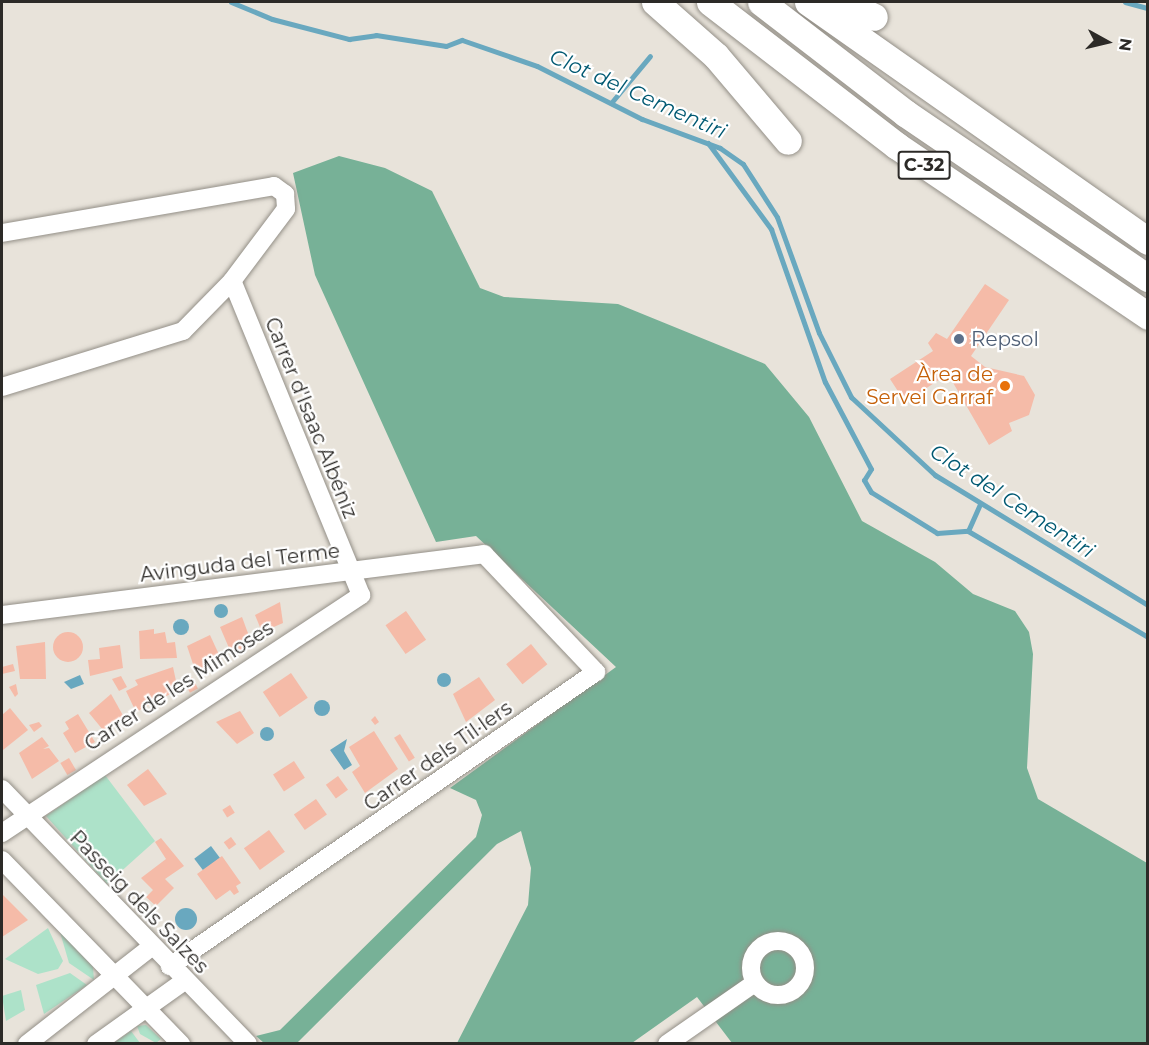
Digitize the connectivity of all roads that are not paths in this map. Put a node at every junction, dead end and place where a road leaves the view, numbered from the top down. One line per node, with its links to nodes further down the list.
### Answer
1 (655, 2): 7 (highway)
2 (710, 2): 12 (highway, C-32)
3 (761, 2): 10 (highway, C-32)
4 (808, 2): 9 (highway)
5 (842, 2): 6 (highway)
6 (874, 17)
7 (788, 141)
8 (2, 234): 11 (street)
9 (1148, 241)
10 (1148, 278)
11 (232, 281): 13 (street); 15 (street, Carrer d'Isaac Albéniz)
12 (1148, 316)
13 (2, 387)
14 (484, 554): 15 (street, Avinguda del Terme); 22 (street, Carrer dels Til·lers)
15 (348, 572): 16 (street, Avinguda del Terme); 18 (street, Carrer de les Mimoses)
16 (2, 615)
17 (2, 789): 18 (street, Passeig dels Salzes)
18 (24, 814): 19 (street, Carrer de les Mimoses); 21 (street, Passeig dels Salzes)
19 (2, 833)
20 (2, 860): 23 (street)
21 (151, 946): 22 (street, Passeig dels Salzes); 23 (street)
22 (170, 966): 24 (street, Passeig dels Salzes)
23 (119, 976): 26 (street); 27 (street)
24 (183, 982): 26 (street); 30 (street, Passeig dels Salzes)
25 (752, 985): 31 (street)
26 (147, 1010): 28 (street); 29 (street)
27 (27, 1044)
28 (96, 1044)
29 (181, 1044)
30 (248, 1044)
31 (667, 1044)

